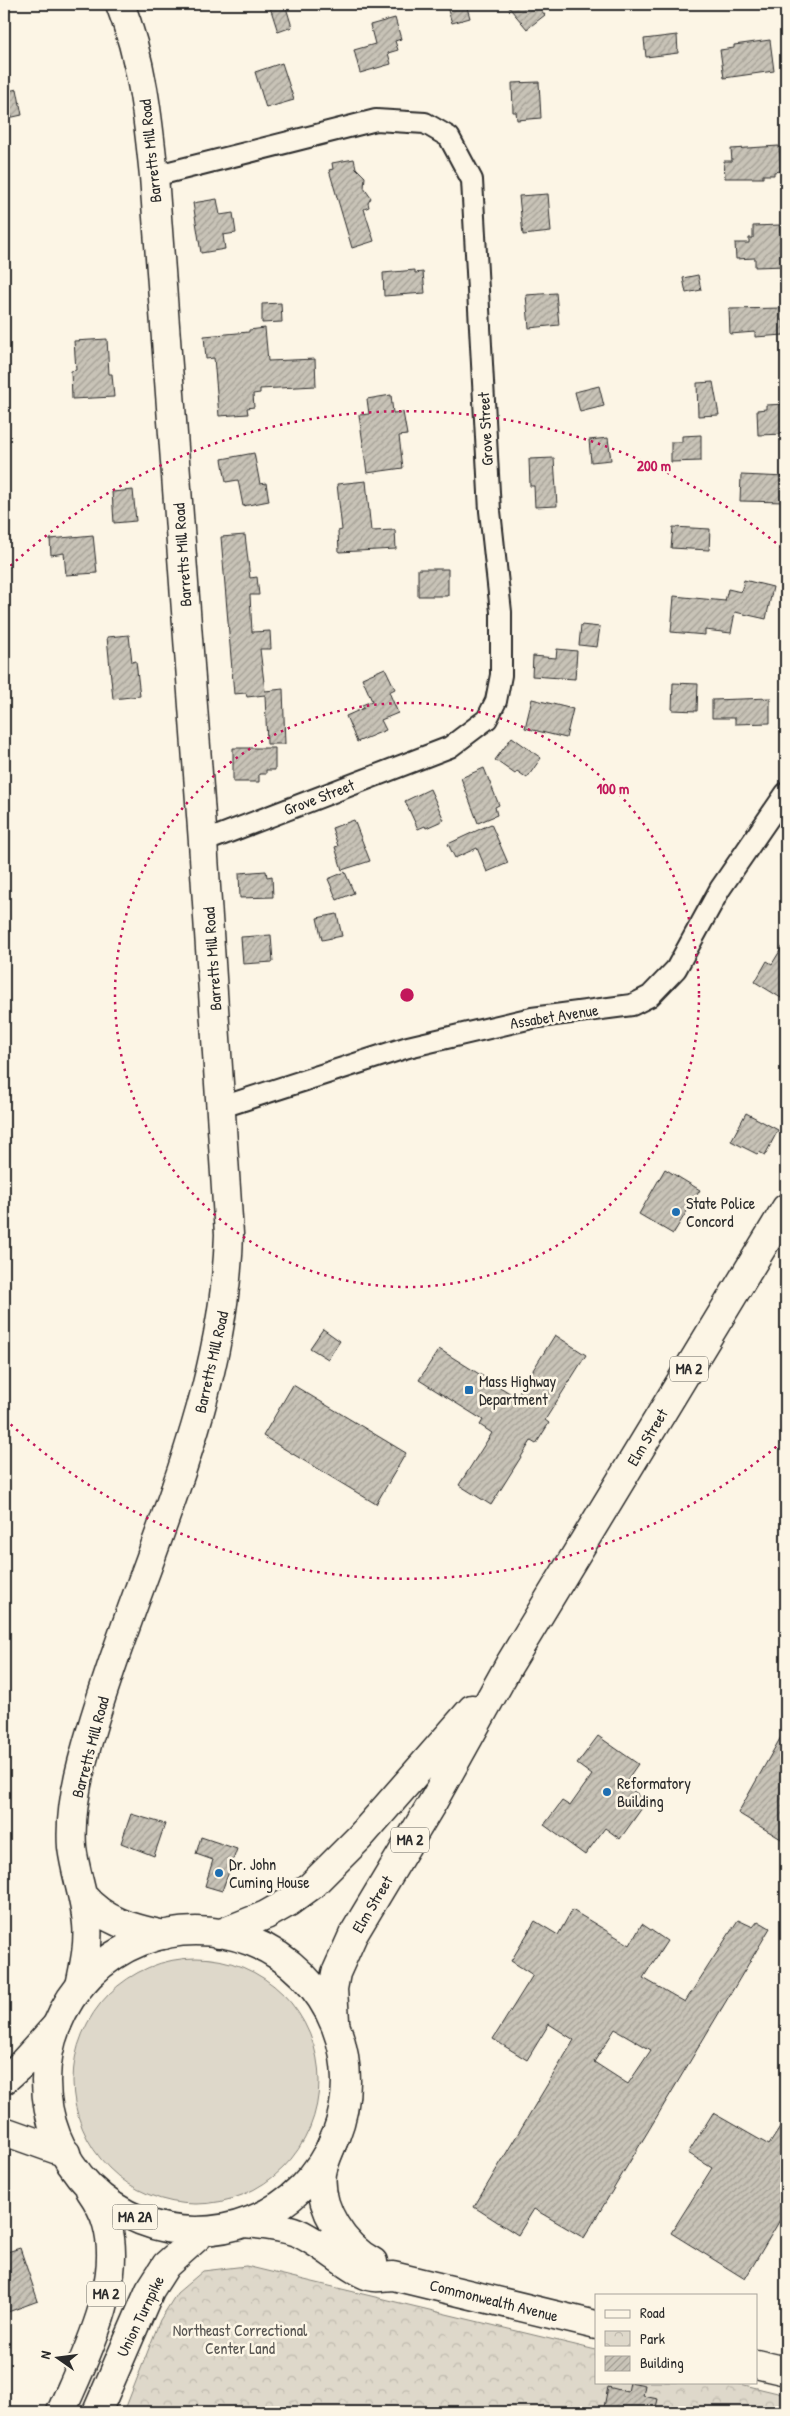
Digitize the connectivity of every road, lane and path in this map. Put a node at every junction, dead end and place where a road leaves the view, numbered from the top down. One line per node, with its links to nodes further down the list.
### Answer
1 (120, 4): 2 (main road, Barretts Mill Road)
2 (154, 176): 4 (main road, Barretts Mill Road); 4 (street, Grove Street)
3 (786, 793): 5 (street, Assabet Avenue)
4 (203, 842): 5 (main road, Barretts Mill Road)
5 (222, 1107): 8 (main road, Barretts Mill Road)
6 (786, 1208): 7 (main road, Elm Street / MA 2)
7 (509, 1666): 9 (main road, Elm Street / MA 2); 12 (main road, Elm Street / MA 2)
8 (83, 1896): 10 (main road); 11 (main road, Barretts Mill Road)
9 (219, 1934): 10 (main road, MA 2); 12 (main road)
10 (164, 1935): 11 (main road, MA 2)
11 (80, 1986): 13 (main road, MA 2)
12 (335, 2020): 16 (main road, MA 2)
13 (56, 2025): 14 (main road); 17 (main road, MA 2)
14 (4, 2080)
15 (4, 2131): 17 (main road)
16 (335, 2136): 19 (main road, MA 2); 21 (main road, Commonwealth Avenue)
17 (66, 2153): 18 (main road, MA 2)
18 (82, 2176): 20 (main road, MA 2A); 25 (main road, Union Turnpike / MA 2)
19 (246, 2224): 20 (main road, MA 2); 21 (main road, Commonwealth Avenue)
20 (202, 2233): 26 (main road, Union Turnpike / MA 2)
21 (393, 2276): 22 (main road, Commonwealth Avenue)
22 (595, 2325)
23 (758, 2364): 24 (main road)
24 (786, 2371)
25 (61, 2412)
26 (97, 2412)

